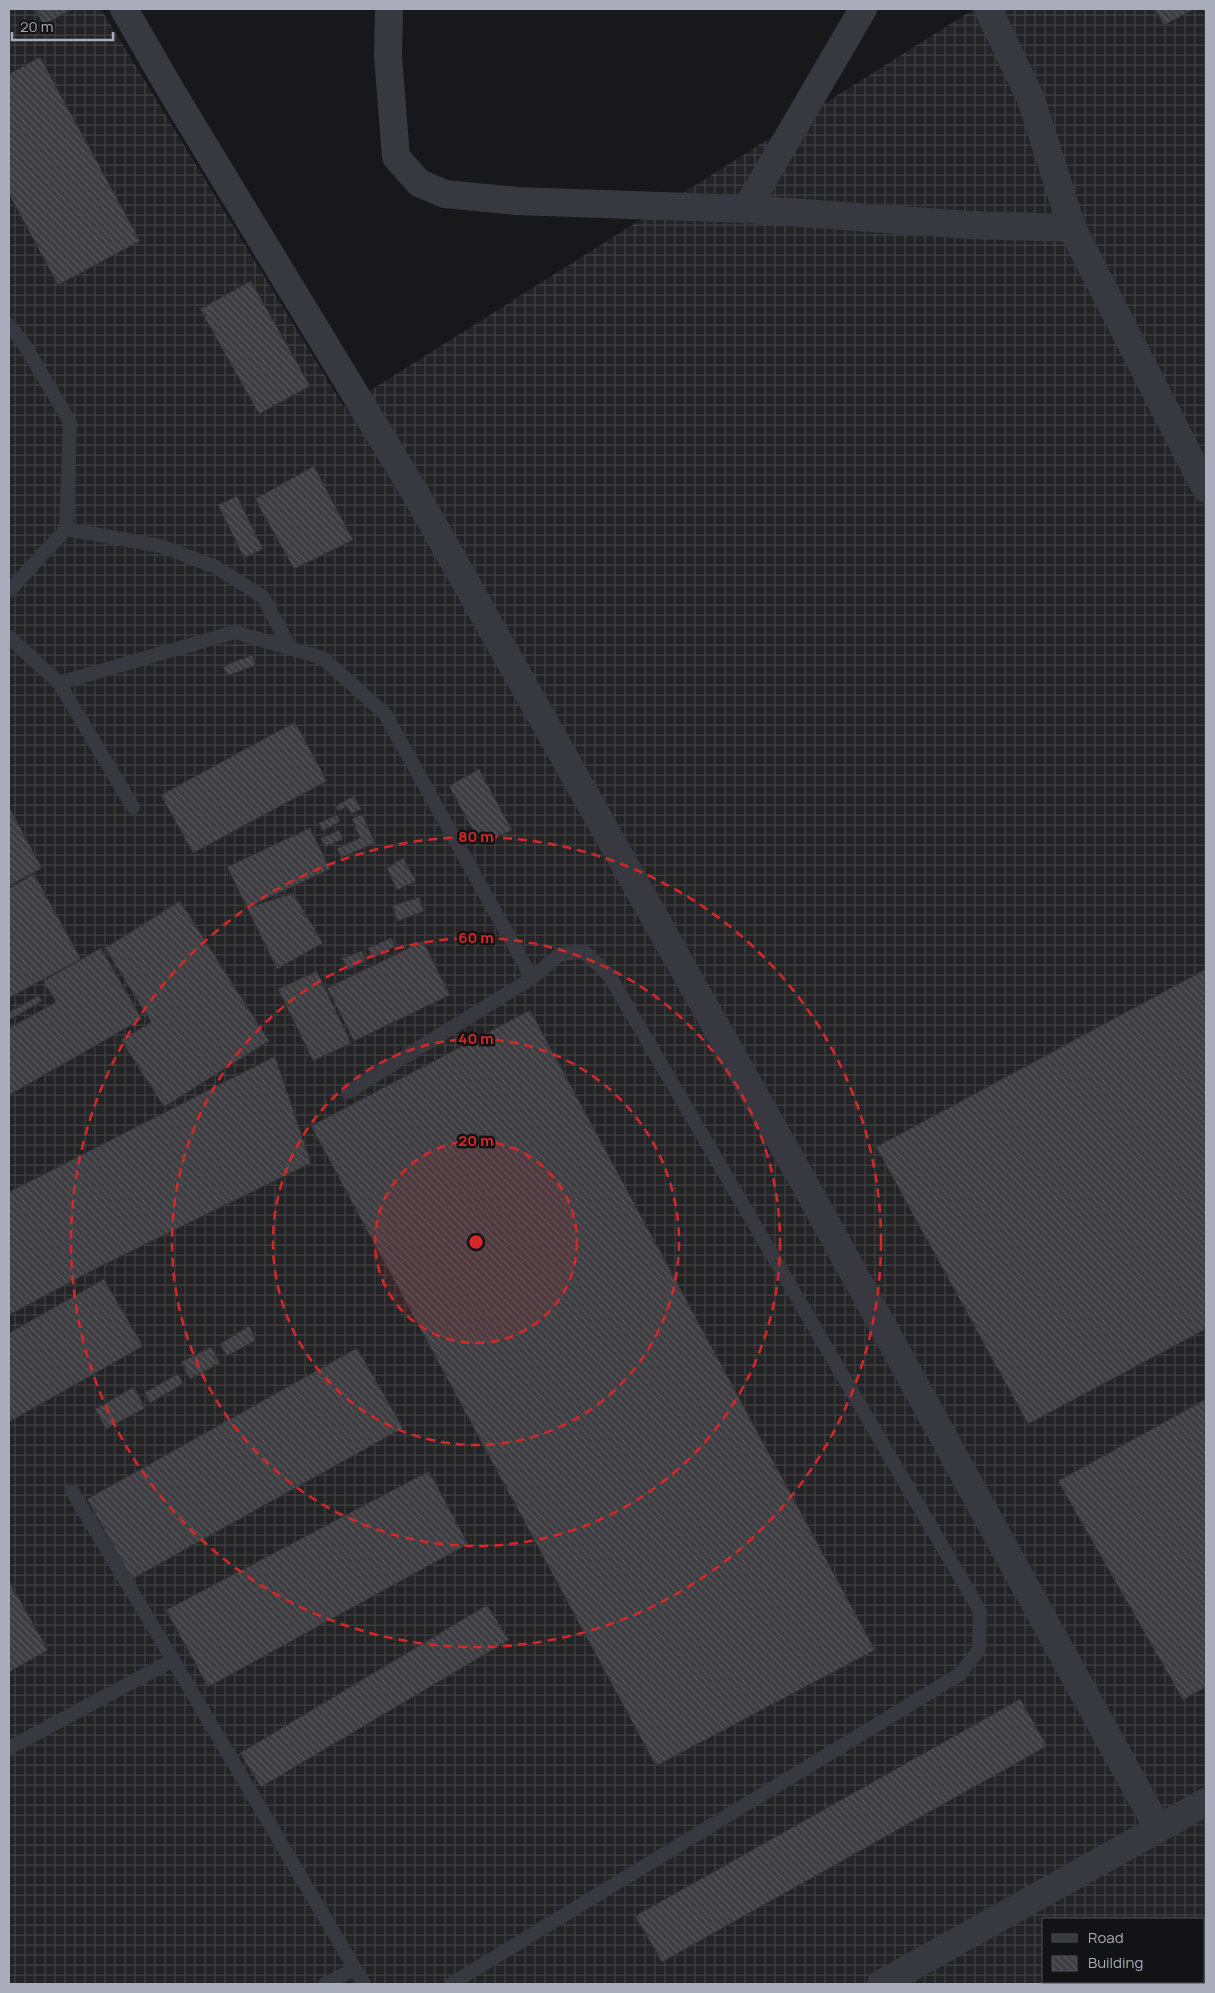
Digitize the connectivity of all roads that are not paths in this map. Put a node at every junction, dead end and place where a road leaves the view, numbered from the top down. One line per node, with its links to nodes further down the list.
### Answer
1 (124, 9): 21 (street)
2 (389, 9): 5 (street)
3 (863, 9): 5 (street)
4 (988, 9): 6 (street)
5 (746, 209): 6 (street)
6 (1072, 228): 8 (street)
7 (9, 325): 9 (lane)
8 (1206, 489)
9 (66, 529): 10 (lane); 12 (lane)
10 (9, 591)
11 (9, 637): 13 (lane)
12 (290, 648): 13 (lane); 15 (lane)
13 (59, 682): 14 (lane)
14 (133, 808)
15 (532, 978): 16 (lane); 25 (lane)
16 (348, 1092)
17 (72, 1491): 18 (lane)
18 (173, 1660): 19 (lane); 22 (lane)
19 (9, 1748)
20 (1206, 1802): 21 (street)
21 (1158, 1828): 26 (street)
22 (355, 1969): 23 (lane); 24 (lane)
23 (325, 1984)
24 (364, 1984)
25 (451, 1984)
26 (880, 1984)

